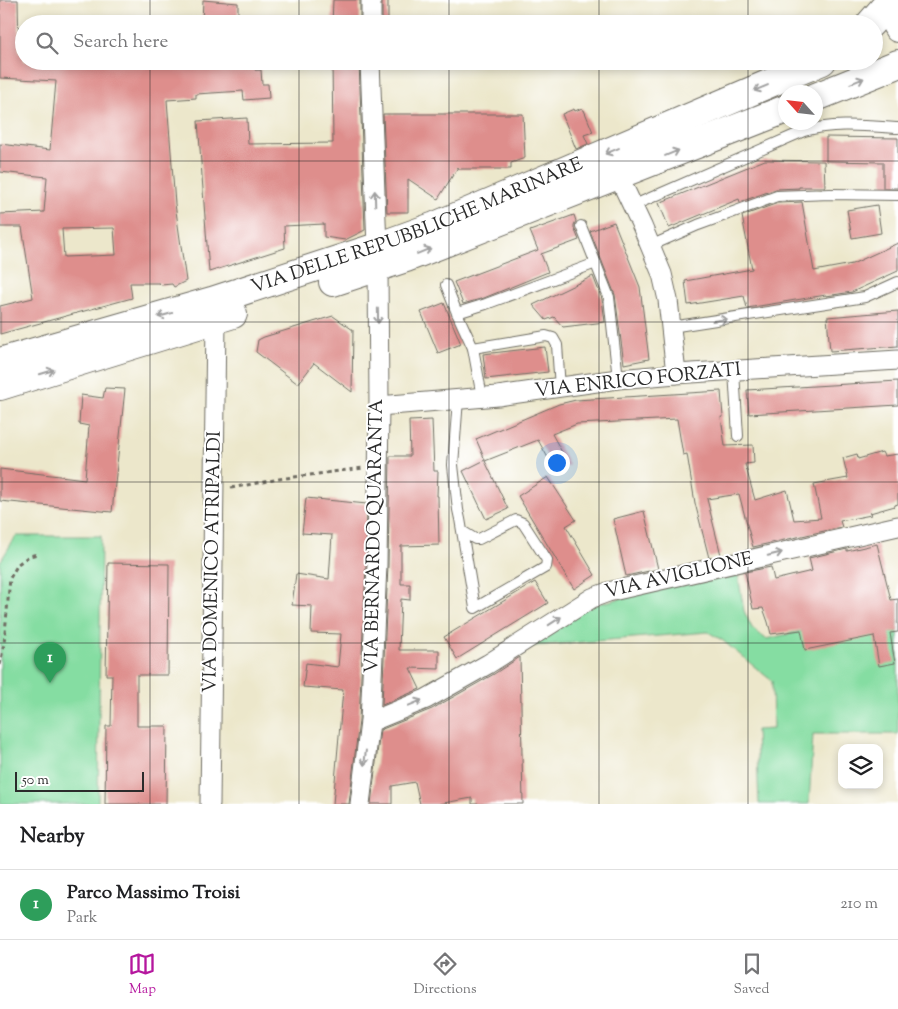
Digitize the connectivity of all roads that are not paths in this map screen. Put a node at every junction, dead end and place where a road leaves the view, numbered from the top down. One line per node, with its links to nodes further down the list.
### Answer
1 (371, 0): 3 (street)
2 (891, 0): 4 (main road); 5 (main road)
3 (371, 15)
4 (878, 15)
5 (898, 28)
6 (898, 64): 9 (main road, one-way to 6)
7 (370, 70): 17 (street, VIA BERNARDO QUARANTA, one-way to 7)
8 (801, 70): 17 (main road, VIA DELLE REPUBBLICHE MARINARE, one-way to 17)
9 (823, 94)
10 (778, 112): 12 (main road, VIA DELLE REPUBBLICHE MARINARE, one-way to 10)
11 (898, 128): 14 (lane)
12 (618, 175): 14 (street); 17 (main road, VIA DELLE REPUBBLICHE MARINARE, one-way to 12)
13 (898, 195): 16 (lane)
14 (632, 206): 16 (street)
15 (581, 226): 18 (lane)
16 (650, 246): 23 (street)
17 (377, 257): 21 (main road, VIA DELLE REPUBBLICHE MARINARE); 34 (street, VIA BERNARDO QUARANTA, one-way to 34)
18 (596, 263): 22 (lane); 29 (lane)
19 (898, 282): 23 (lane, one-way to 19)
20 (446, 284): 22 (lane)
21 (214, 310): 26 (main road, VIA DELLE REPUBBLICHE MARINARE, one-way to 26); 30 (main road, VIA DELLE REPUBBLICHE MARINARE, one-way to 21); 39 (street, VIA DOMENICO ATRIPALDI)
22 (457, 313): 24 (lane)
23 (672, 326): 28 (street)
24 (473, 348): 31 (lane); 32 (lane)
25 (898, 360): 27 (street, VIA ENRICO FORZATI)
26 (0, 362)
27 (734, 371): 28 (street, VIA ENRICO FORZATI); 35 (lane)
28 (676, 374): 29 (street, VIA ENRICO FORZATI)
29 (618, 379): 31 (street, VIA ENRICO FORZATI)
30 (0, 386)
31 (560, 388): 32 (street, VIA ENRICO FORZATI)
32 (482, 397): 33 (street, VIA ENRICO FORZATI)
33 (458, 399): 34 (street, VIA ENRICO FORZATI); 37 (lane)
34 (379, 406): 38 (street, VIA BERNARDO QUARANTA)
35 (738, 436)
36 (898, 526): 38 (street, VIA AVIGLIONE, one-way to 36)
37 (462, 531): 37 (lane)
38 (370, 722): 40 (street, VIA BERNARDO QUARANTA, one-way to 40)
39 (210, 804)
40 (360, 804)

